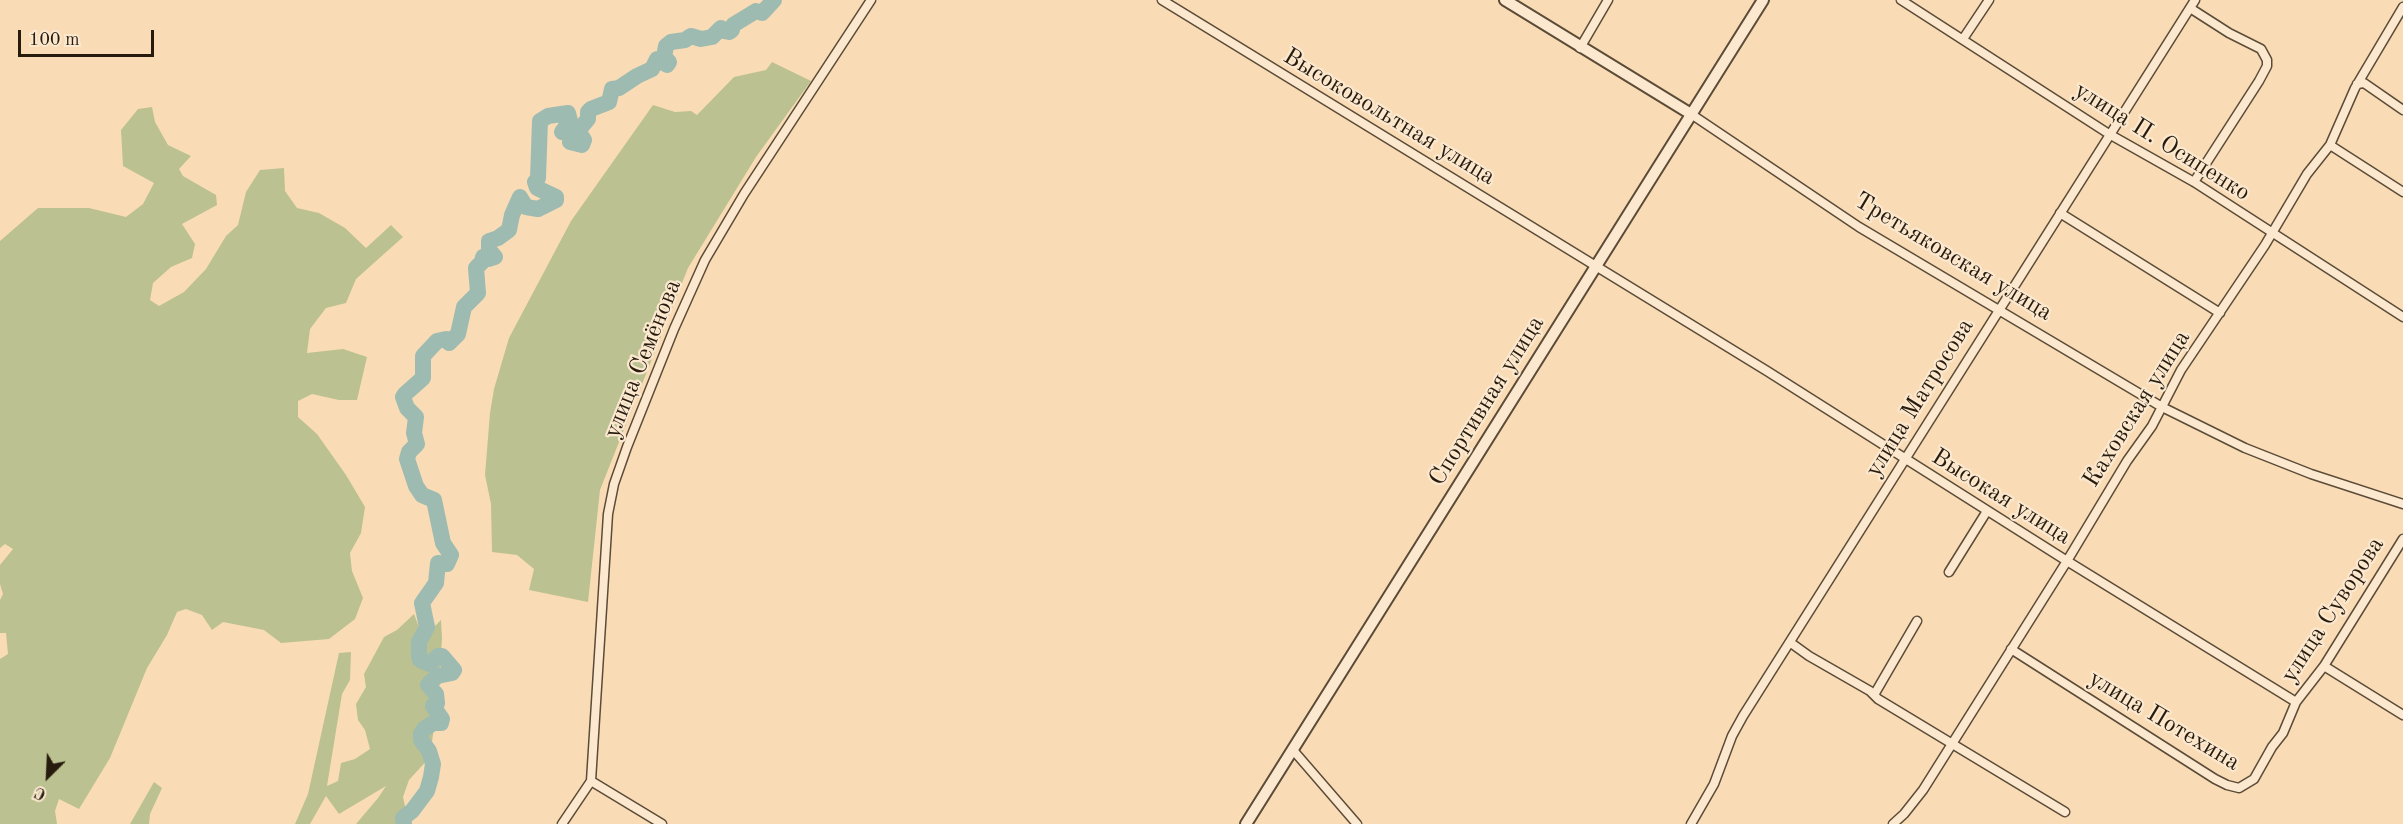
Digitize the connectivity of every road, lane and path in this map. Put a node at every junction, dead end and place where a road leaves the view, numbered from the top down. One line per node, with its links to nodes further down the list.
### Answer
1 (871, 0): 41 (street, улица Семёнова)
2 (1162, 0): 21 (street, Высоковольтная улица)
3 (1505, 0): 11 (street, Третьяковская улица)
4 (1608, 0): 11 (street)
5 (1763, 0): 14 (street, Спортивная улица)
6 (1901, 0): 10 (street, улица П. Осипенко)
7 (1989, 0): 10 (street)
8 (2193, 4): 15 (street, улица Матросова); 17 (street)
9 (2403, 7): 12 (street, Каховская улица)
10 (1963, 39): 15 (street, улица П. Осипенко)
11 (1580, 48): 14 (street, Третьяковская улица)
12 (2357, 84): 13 (street); 16 (street, Каховская улица)
13 (2403, 110)
14 (1690, 114): 21 (street, Спортивная улица); 22 (street, Третьяковская улица)
15 (2109, 134): 17 (street, улица П. Осипенко); 19 (street, улица Матросова)
16 (2330, 145): 18 (street); 20 (street, Каховская улица)
17 (2194, 182): 20 (street, улица П. Осипенко)
18 (2403, 192)
19 (2060, 213): 22 (street, улица Матросова); 23 (street)
20 (2271, 233): 23 (street, Каховская улица); 24 (street, улица П. Осипенко)
21 (1596, 266): 26 (street, Высокая улица); 40 (street, Спортивная улица)
22 (1999, 309): 25 (street, Третьяковская улица); 26 (street, улица Матросова)
23 (2220, 313): 25 (street, Каховская улица)
24 (2403, 316)
25 (2162, 407): 27 (street, Третьяковская улица); 30 (street, Каховская улица)
26 (1905, 459): 28 (street, Высокая улица); 33 (street, улица Матросова)
27 (2403, 504)
28 (1987, 511): 30 (street, Высокая улица); 31 (street)
29 (2403, 539): 35 (street, улица Суворова)
30 (2067, 561): 34 (street, Каховская улица); 37 (street, Высокая улица)
31 (1949, 572)
32 (1917, 621): 36 (street)
33 (1791, 643): 36 (street); 47 (street, улица Матросова)
34 (2011, 649): 37 (street, улица Потехина); 39 (street, Каховская улица)
35 (2324, 666): 37 (street, улица Суворова); 38 (street)
36 (1874, 695): 39 (street)
37 (2295, 702)
38 (2403, 715)
39 (1952, 742): 42 (street); 48 (street, Каховская улица)
40 (1293, 750): 45 (street, Спортивная улица); 46 (street)
41 (591, 781): 43 (street); 44 (street)
42 (2065, 812)
43 (562, 824)
44 (662, 824)
45 (1246, 824)
46 (1357, 824)
47 (1691, 824)
48 (1893, 824)

